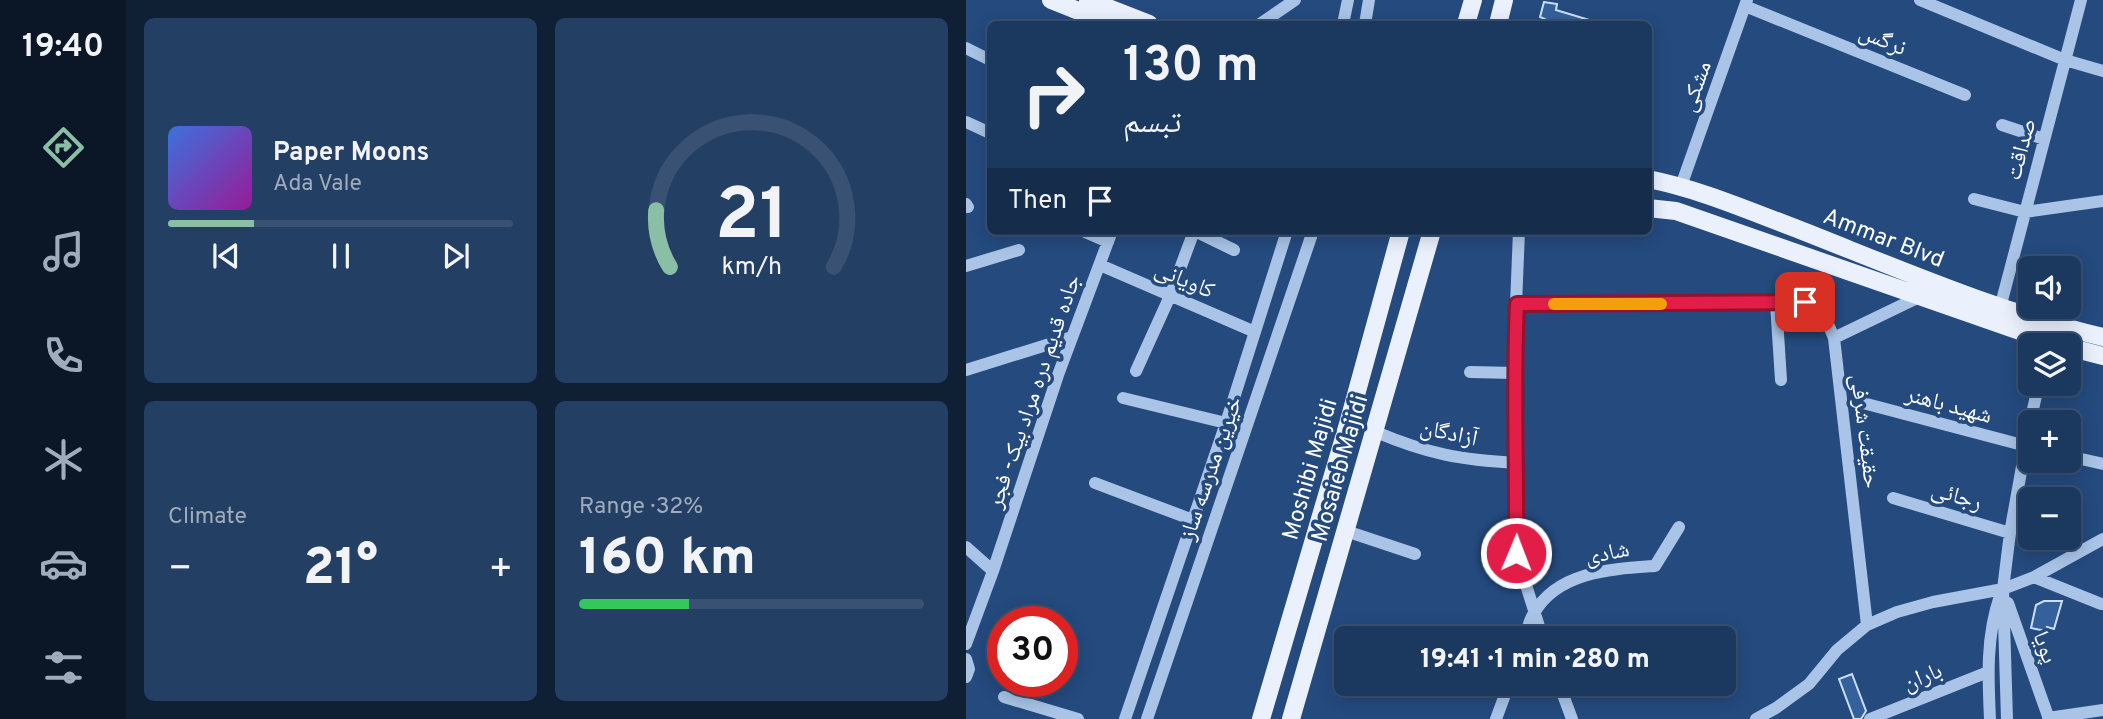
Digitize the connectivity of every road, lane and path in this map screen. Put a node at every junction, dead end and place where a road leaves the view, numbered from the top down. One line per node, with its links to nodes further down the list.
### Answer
1 (1051, 0): 11 (main road)
2 (1088, 0): 12 (main road)
3 (1295, 0): 13 (street)
4 (1348, 0): 14 (street)
5 (1369, 0): 15 (street)
6 (1473, 0): 16 (main road)
7 (1504, 0): 17 (main road)
8 (1920, 0): 20 (street)
9 (2081, 0): 20 (street, صداقت)
10 (1746, 3): 22 (street, نرگس); 28 (street, مشکی)
11 (1104, 21)
12 (1141, 21)
13 (1264, 21)
14 (1344, 21)
15 (1366, 21)
16 (1467, 21)
17 (1499, 21)
18 (966, 48): 19 (street)
19 (987, 58)
20 (2065, 60): 21 (street); 26 (street, صداقت)
21 (2103, 71)
22 (1965, 95)
23 (966, 122): 25 (street)
24 (2002, 125): 26 (street)
25 (987, 132)
26 (2044, 139): 32 (street, صداقت)
27 (1652, 180): 28 (main road, Ammar Blvd)
28 (1681, 186): 49 (main road, Ammar Blvd)
29 (1973, 199): 32 (street)
30 (2103, 201): 32 (street)
31 (1652, 208): 46 (main road, Ammar Blvd)
32 (2025, 212): 49 (street, صداقت)
33 (1193, 235): 45 (street)
34 (1203, 235): 42 (street)
35 (1286, 235): 50 (street, خیرین مدرسه ساز)
36 (1313, 235): 101 (street, خیرین مدرسه ساز)
37 (1400, 235): 102 (main road, Moshibi Majidi)
38 (1431, 235): 67 (main road, Mosaieb Majidi)
39 (1519, 235): 48 (street)
40 (1110, 237): 43 (street, جاده قدیم دره مراد بیک- فجر)
41 (1019, 250): 44 (street)
42 (1234, 250)
43 (1100, 265): 45 (street, کاویانی); 53 (street, جاده قدیم دره مراد بیک- فجر)
44 (966, 266)
45 (1170, 296): 50 (street, کاویانی); 60 (street)
46 (1919, 296): 51 (main road, Ammar Blvd); 55 (street)
47 (1776, 303): 48 (street); 55 (street, حقیقت شرفی); 63 (street)
48 (1517, 304): 62 (street)
49 (2000, 308): 52 (main road, Ammar Blvd)
50 (1255, 332): 66 (street, خیرین مدرسه ساز)
51 (2033, 333)
52 (2042, 333)
53 (1072, 337): 59 (street); 82 (street, جاده قدیم دره مراد بیک- فجر)
54 (2103, 337): 56 (main road, Ammar Blvd)
55 (1834, 338): 87 (street, حقیقت شرفی)
56 (2081, 338)
57 (2081, 350): 58 (main road)
58 (2103, 356)
59 (966, 370)
60 (1136, 372)
61 (1470, 372): 62 (street)
62 (1515, 373): 70 (street)
63 (1781, 380)
64 (1123, 398): 66 (street)
65 (1863, 403): 68 (street, شهید باهنر)
66 (1226, 423): 75 (street, خیرین مدرسه ساز)
67 (1376, 432): 70 (street, آزادگان); 77 (main road, Mosaieb Majidi)
68 (2018, 445)
69 (2081, 459): 71 (street)
70 (1517, 463): 86 (street)
71 (2103, 464)
72 (2022, 473): 78 (street)
73 (1095, 483): 75 (street)
74 (1893, 498): 78 (street, رجائی)
75 (1193, 520): 100 (street, خیرین مدرسه ساز)
76 (1679, 527): 86 (street, شادی)
77 (1346, 531): 81 (street); 103 (main road, Mosaieb Majidi)
78 (2010, 533): 84 (street)
79 (2103, 539): 83 (street)
80 (966, 547): 82 (street)
81 (1415, 554)
82 (993, 571): 90 (street, جاده قدیم دره مراد بیک- فجر)
83 (2034, 577): 84 (street); 85 (street)
84 (2003, 589): 87 (street); 92 (street); 98 (street, پویا); 109 (street)
85 (2101, 604)
86 (1534, 613): 88 (street); 89 (street)
87 (1867, 625): 106 (street)
88 (1530, 626)
89 (1538, 626)
90 (966, 644)
91 (966, 659): 93 (street)
92 (1988, 671): 107 (street, باران); 108 (street)
93 (966, 677)
94 (1505, 696): 104 (street)
95 (1563, 696): 105 (street)
96 (1004, 697): 99 (street)
97 (2103, 710): 98 (street)
98 (2048, 718)
99 (1078, 719)
100 (1125, 719)
101 (1147, 719)
102 (1261, 719)
103 (1291, 719)
104 (1496, 719)
105 (1572, 719)
106 (1756, 719)
107 (1870, 719)
108 (1990, 719)
109 (2007, 719)

